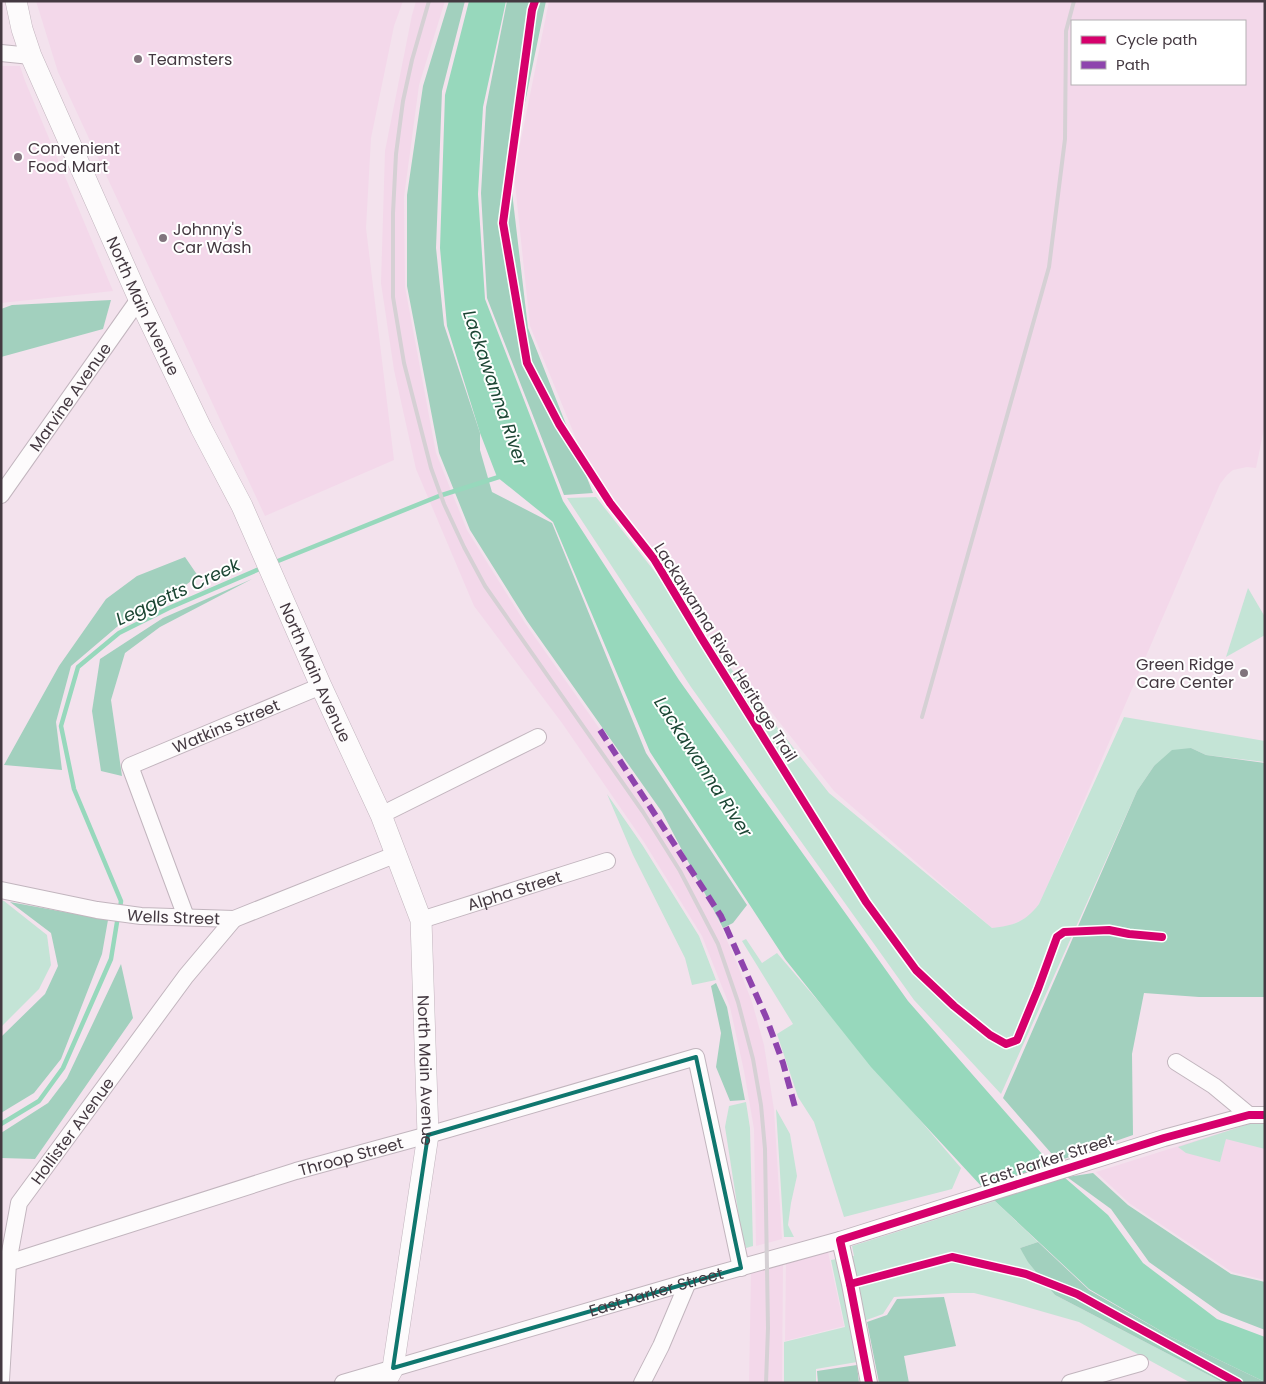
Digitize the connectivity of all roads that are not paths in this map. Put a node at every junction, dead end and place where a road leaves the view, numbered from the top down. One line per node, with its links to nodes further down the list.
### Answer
1 (16, 1): 3 (main road, North Main Avenue)
2 (1, 53): 3 (street)
3 (31, 56): 4 (main road, North Main Avenue)
4 (140, 299): 5 (street, Marvine Avenue); 6 (main road, North Main Avenue)
5 (1, 495)
6 (321, 686): 8 (main road, North Main Avenue); 12 (street, Watkins Street)
7 (538, 737): 8 (street)
8 (381, 816): 9 (main road, North Main Avenue)
9 (397, 854): 13 (street, Wells Street); 14 (main road, North Main Avenue)
10 (608, 861): 14 (street, Alpha Street)
11 (1, 890): 12 (street, Wells Street)
12 (186, 917): 13 (street, Wells Street)
13 (234, 919): 19 (street, Hollister Avenue)
14 (421, 920): 17 (main road, North Main Avenue)
15 (1176, 1062): 16 (street)
16 (1257, 1115): 18 (street, East Parker Street)
17 (428, 1135): 19 (street, Throop Street); 20 (street, Throop Street); 23 (main road, North Main Avenue)
18 (840, 1240): 20 (street, East Parker Street); 27 (street)
19 (8, 1263): 24 (street, Hollister Avenue)
20 (741, 1268): 21 (street, East Parker Street)
21 (688, 1282): 23 (street, East Parker Street); 26 (street)
22 (1140, 1363): 28 (street)
23 (389, 1376): 25 (street, East Parker Street)
24 (1, 1380)
25 (343, 1383)
26 (642, 1383)
27 (869, 1383)
28 (1070, 1383)

